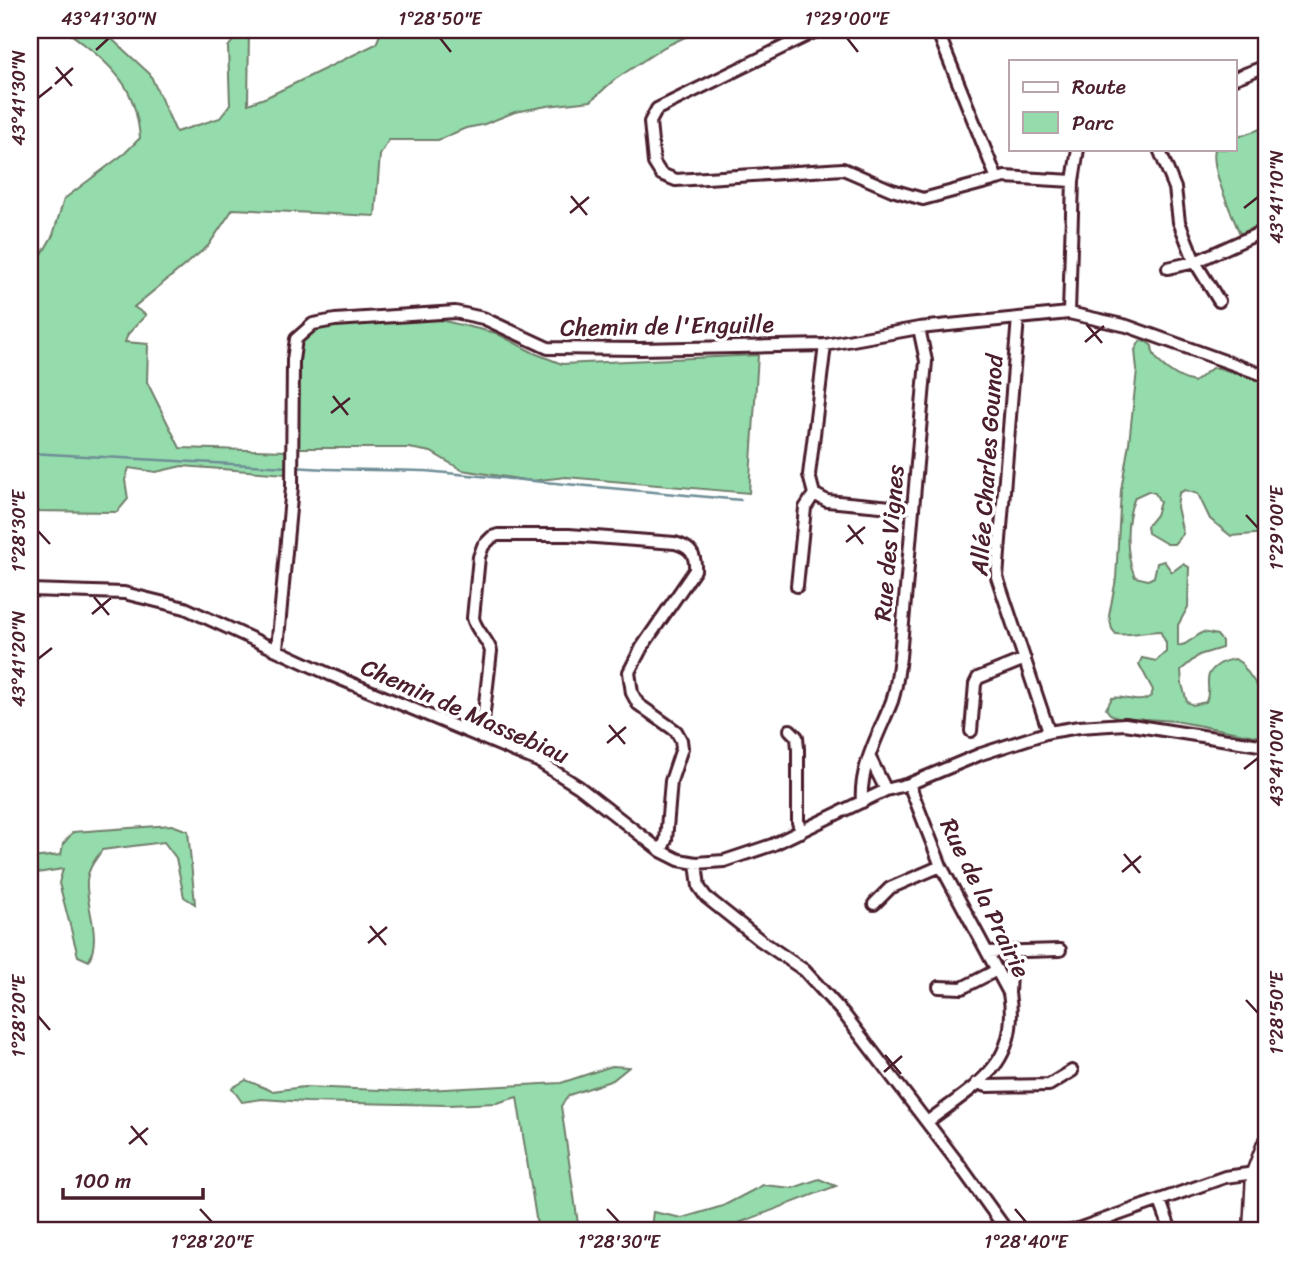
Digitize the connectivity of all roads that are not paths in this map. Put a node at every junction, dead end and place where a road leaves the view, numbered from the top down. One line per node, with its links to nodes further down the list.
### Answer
1 (818, 30): 7 (street)
2 (937, 30): 7 (street)
3 (1266, 66): 4 (street)
4 (1236, 78)
5 (1078, 150): 8 (street)
6 (1159, 150): 10 (street)
7 (997, 179): 8 (street)
8 (1073, 181): 13 (street)
9 (1266, 230): 10 (street)
10 (1195, 261): 11 (street); 12 (street)
11 (1168, 268)
12 (1219, 301)
13 (1069, 313): 14 (street, Chemin de l'Enguille); 17 (street, Chemin de l'Enguille)
14 (1018, 318): 15 (street, Chemin de l'Enguille); 23 (street, Allée Charles Gounod)
15 (919, 328): 16 (street, Chemin de l'Enguille); 19 (street, Rue des Vignes)
16 (825, 345): 18 (street); 22 (street, Chemin de l'Enguille)
17 (1266, 376)
18 (814, 494): 19 (street); 20 (street)
19 (913, 509): 29 (street, Rue des Vignes)
20 (797, 586)
21 (30, 590): 22 (street, Chemin de Massebiau)
22 (277, 649): 27 (street, Chemin de Massebiau)
23 (1025, 659): 25 (street); 26 (street, Allée Charles Gounod)
24 (790, 730): 33 (street)
25 (971, 731)
26 (1049, 732): 28 (street, Chemin de Massebiau); 30 (street, Chemin de Massebiau)
27 (481, 738): 34 (street, Chemin de Massebiau); 34 (street)
28 (1266, 746)
29 (870, 758): 31 (street); 32 (street, Rue des Vignes)
30 (909, 784): 31 (street, Chemin de Massebiau); 36 (street, Rue de la Prairie)
31 (886, 790): 32 (street, Chemin de Massebiau)
32 (862, 802): 33 (street, Chemin de Massebiau)
33 (801, 832): 35 (street, Chemin de Massebiau)
34 (661, 852): 35 (street, Chemin de Massebiau)
35 (696, 863): 46 (street)
36 (941, 866): 37 (street); 40 (street, Rue de la Prairie)
37 (874, 904)
38 (1060, 950): 39 (street)
39 (1011, 951): 40 (street); 43 (street)
40 (987, 952): 41 (street, Rue de la Prairie)
41 (997, 970): 42 (street); 43 (street, Rue de la Prairie)
42 (939, 987)
43 (1009, 993): 45 (street, Rue de la Prairie)
44 (1072, 1071): 45 (street)
45 (977, 1083): 46 (street, Rue de la Prairie)
46 (927, 1122): 50 (street)
47 (1266, 1144): 48 (main road)
48 (1255, 1173): 49 (street); 53 (main road)
49 (1160, 1201): 51 (street); 52 (street)
50 (1007, 1231)
51 (1073, 1231)
52 (1171, 1231)
53 (1252, 1231)

